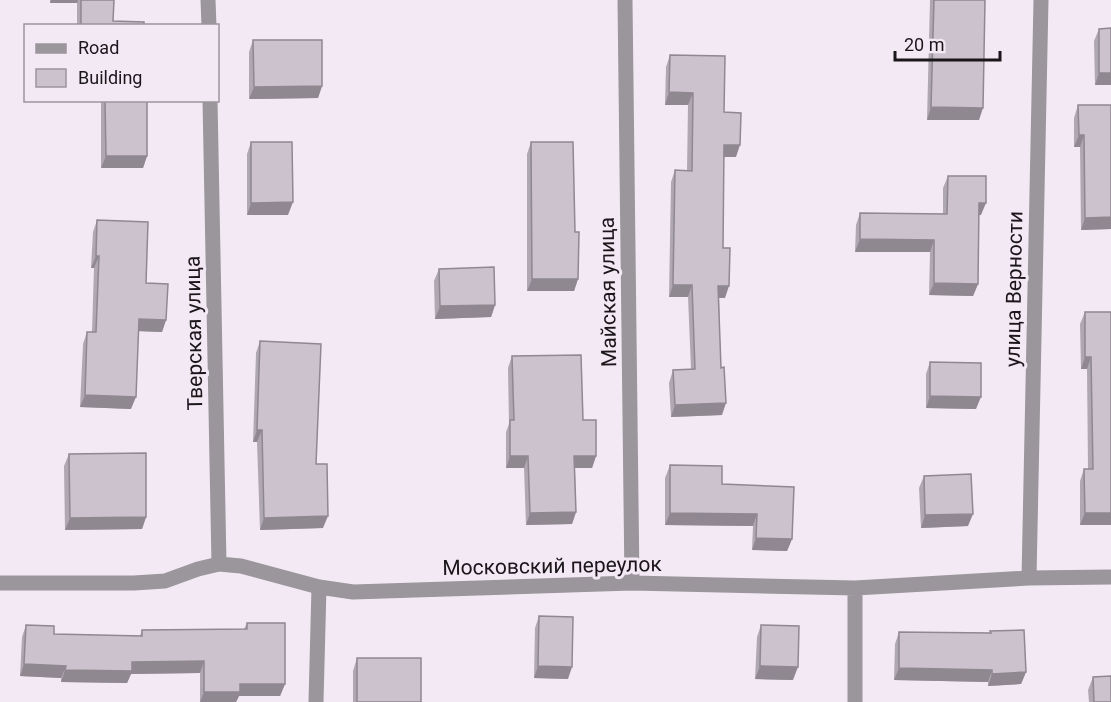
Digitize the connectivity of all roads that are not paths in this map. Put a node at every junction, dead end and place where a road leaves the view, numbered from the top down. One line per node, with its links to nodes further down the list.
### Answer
1 (208, 0): 4 (street)
2 (625, 0): 10 (street, Майская улица)
3 (1041, 0): 8 (street, улица Верности)
4 (209, 24)
5 (210, 102): 6 (street, Тверская улица)
6 (219, 564): 9 (street, Московский переулок); 11 (street, Московский переулок)
7 (1111, 577): 8 (street, Московский переулок)
8 (1029, 578): 12 (street, Московский переулок)
9 (0, 583)
10 (632, 583): 11 (street, Московский переулок); 12 (street, Московский переулок)
11 (319, 587): 13 (street)
12 (855, 588): 14 (street)
13 (316, 702)
14 (855, 702)

